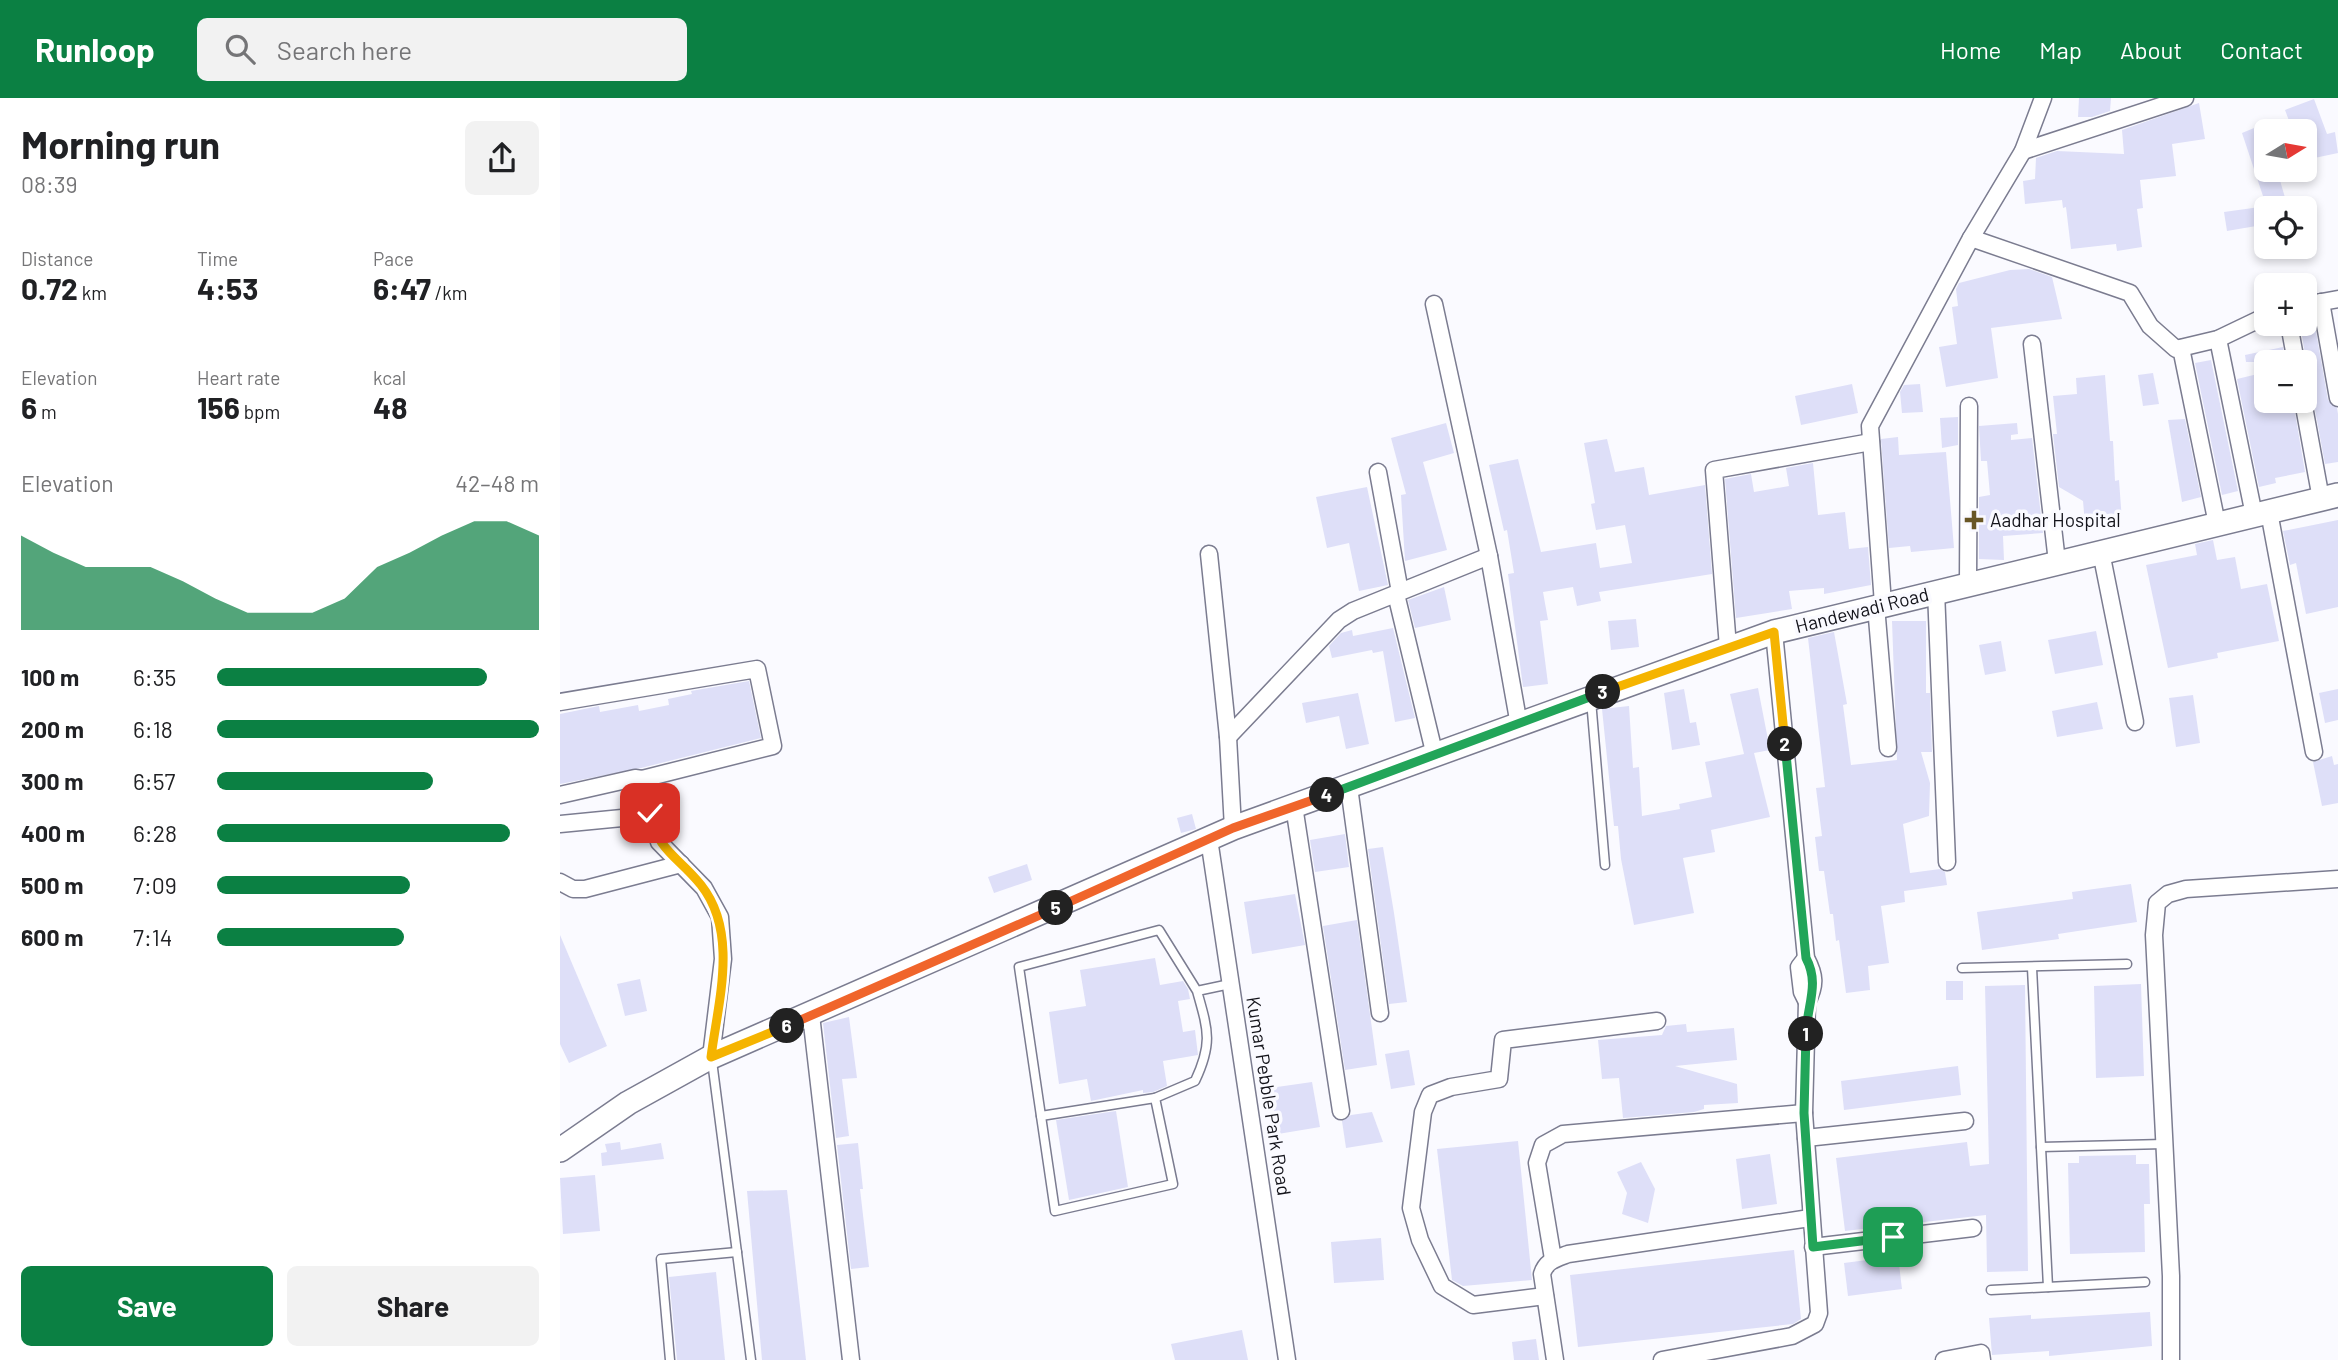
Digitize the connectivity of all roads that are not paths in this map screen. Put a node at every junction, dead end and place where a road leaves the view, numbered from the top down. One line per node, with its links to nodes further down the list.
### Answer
1 (2043, 98): 3 (street)
2 (2185, 98): 3 (street)
3 (2023, 150): 4 (street)
4 (1971, 239): 12 (street); 16 (street)
5 (2338, 299): 6 (street)
6 (2317, 303)
7 (1434, 304): 23 (street)
8 (2317, 319): 13 (street)
9 (2254, 322): 10 (street)
10 (2218, 339): 12 (street); 19 (street)
11 (2032, 344): 24 (street)
12 (2180, 348): 20 (street)
13 (2338, 398)
14 (1969, 406): 25 (street)
15 (2306, 413): 18 (street)
16 (1871, 442): 28 (street); 30 (street)
17 (1378, 472): 27 (street)
18 (2330, 497): 19 (main road, Handewadi Road)
19 (2262, 514): 20 (main road, Handewadi Road); 37 (street)
20 (2217, 524): 21 (main road, Handewadi Road)
21 (2101, 552): 24 (main road, Handewadi Road); 33 (street)
22 (1209, 554): 35 (street)
23 (1489, 556): 27 (street); 34 (street)
24 (2057, 562): 25 (main road, Handewadi Road)
25 (1968, 584): 26 (main road, Handewadi Road)
26 (1936, 591): 28 (main road, Handewadi Road); 47 (street)
27 (1398, 593): 35 (street); 38 (street)
28 (1880, 605): 29 (main road, Handewadi Road); 36 (street)
29 (1774, 632): 30 (main road, Handewadi Road); 63 (street)
30 (1728, 647): 31 (main road, Handewadi Road)
31 (1591, 697): 34 (main road, Handewadi Road); 49 (lane)
32 (560, 702): 39 (street)
33 (2135, 722)
34 (1519, 725): 38 (main road, Handewadi Road)
35 (1228, 737): 45 (street)
36 (1888, 748)
37 (2314, 752)
38 (1435, 756): 40 (main road, Handewadi Road)
39 (642, 779): 41 (street); 43 (street)
40 (1349, 787): 42 (main road, Handewadi Road); 57 (street)
41 (560, 795)
42 (1294, 806): 45 (main road, Handewadi Road); 62 (street)
43 (652, 821): 44 (street); 48 (street)
44 (560, 824)
45 (1233, 828): 46 (main road, Handewadi Road)
46 (1209, 839): 55 (street, Kumar Pebble Park Road); 58 (main road, Handewadi Road)
47 (1947, 862)
48 (681, 864): 51 (street); 60 (street)
49 (1605, 864)
50 (2338, 879): 67 (street)
51 (560, 882)
52 (2127, 964): 54 (lane)
53 (1962, 968): 54 (lane)
54 (2032, 968): 68 (lane)
55 (1230, 984): 56 (lane); 82 (street, Kumar Pebble Park Road)
56 (1197, 991): 61 (lane); 64 (lane)
57 (1380, 1013)
58 (811, 1015): 60 (main road, Handewadi Road); 81 (street)
59 (1657, 1020): 78 (street)
60 (711, 1057): 69 (main road, Handewadi Road); 73 (lane)
61 (1155, 1098): 64 (lane); 64 (lane)
62 (1341, 1111)
63 (1804, 1113): 66 (street); 74 (street)
64 (1041, 1116)
65 (1965, 1121): 66 (street)
66 (1806, 1139): 70 (street)
67 (2164, 1144): 68 (lane); 87 (street)
68 (2041, 1147): 76 (lane)
69 (560, 1150)
70 (1810, 1218): 72 (street); 74 (street)
71 (1973, 1228): 72 (street)
72 (1813, 1247): 84 (street)
73 (737, 1252): 79 (lane); 80 (lane)
74 (1553, 1259): 78 (street)
75 (2145, 1282): 76 (lane)
76 (2048, 1287): 77 (lane)
77 (1992, 1290)
78 (1545, 1296): 83 (street)
79 (670, 1360)
80 (751, 1360)
81 (851, 1360)
82 (1287, 1360)
83 (1555, 1360)
84 (1662, 1360)
85 (1944, 1360): 86 (street)
86 (1982, 1360)
87 (2171, 1360)

